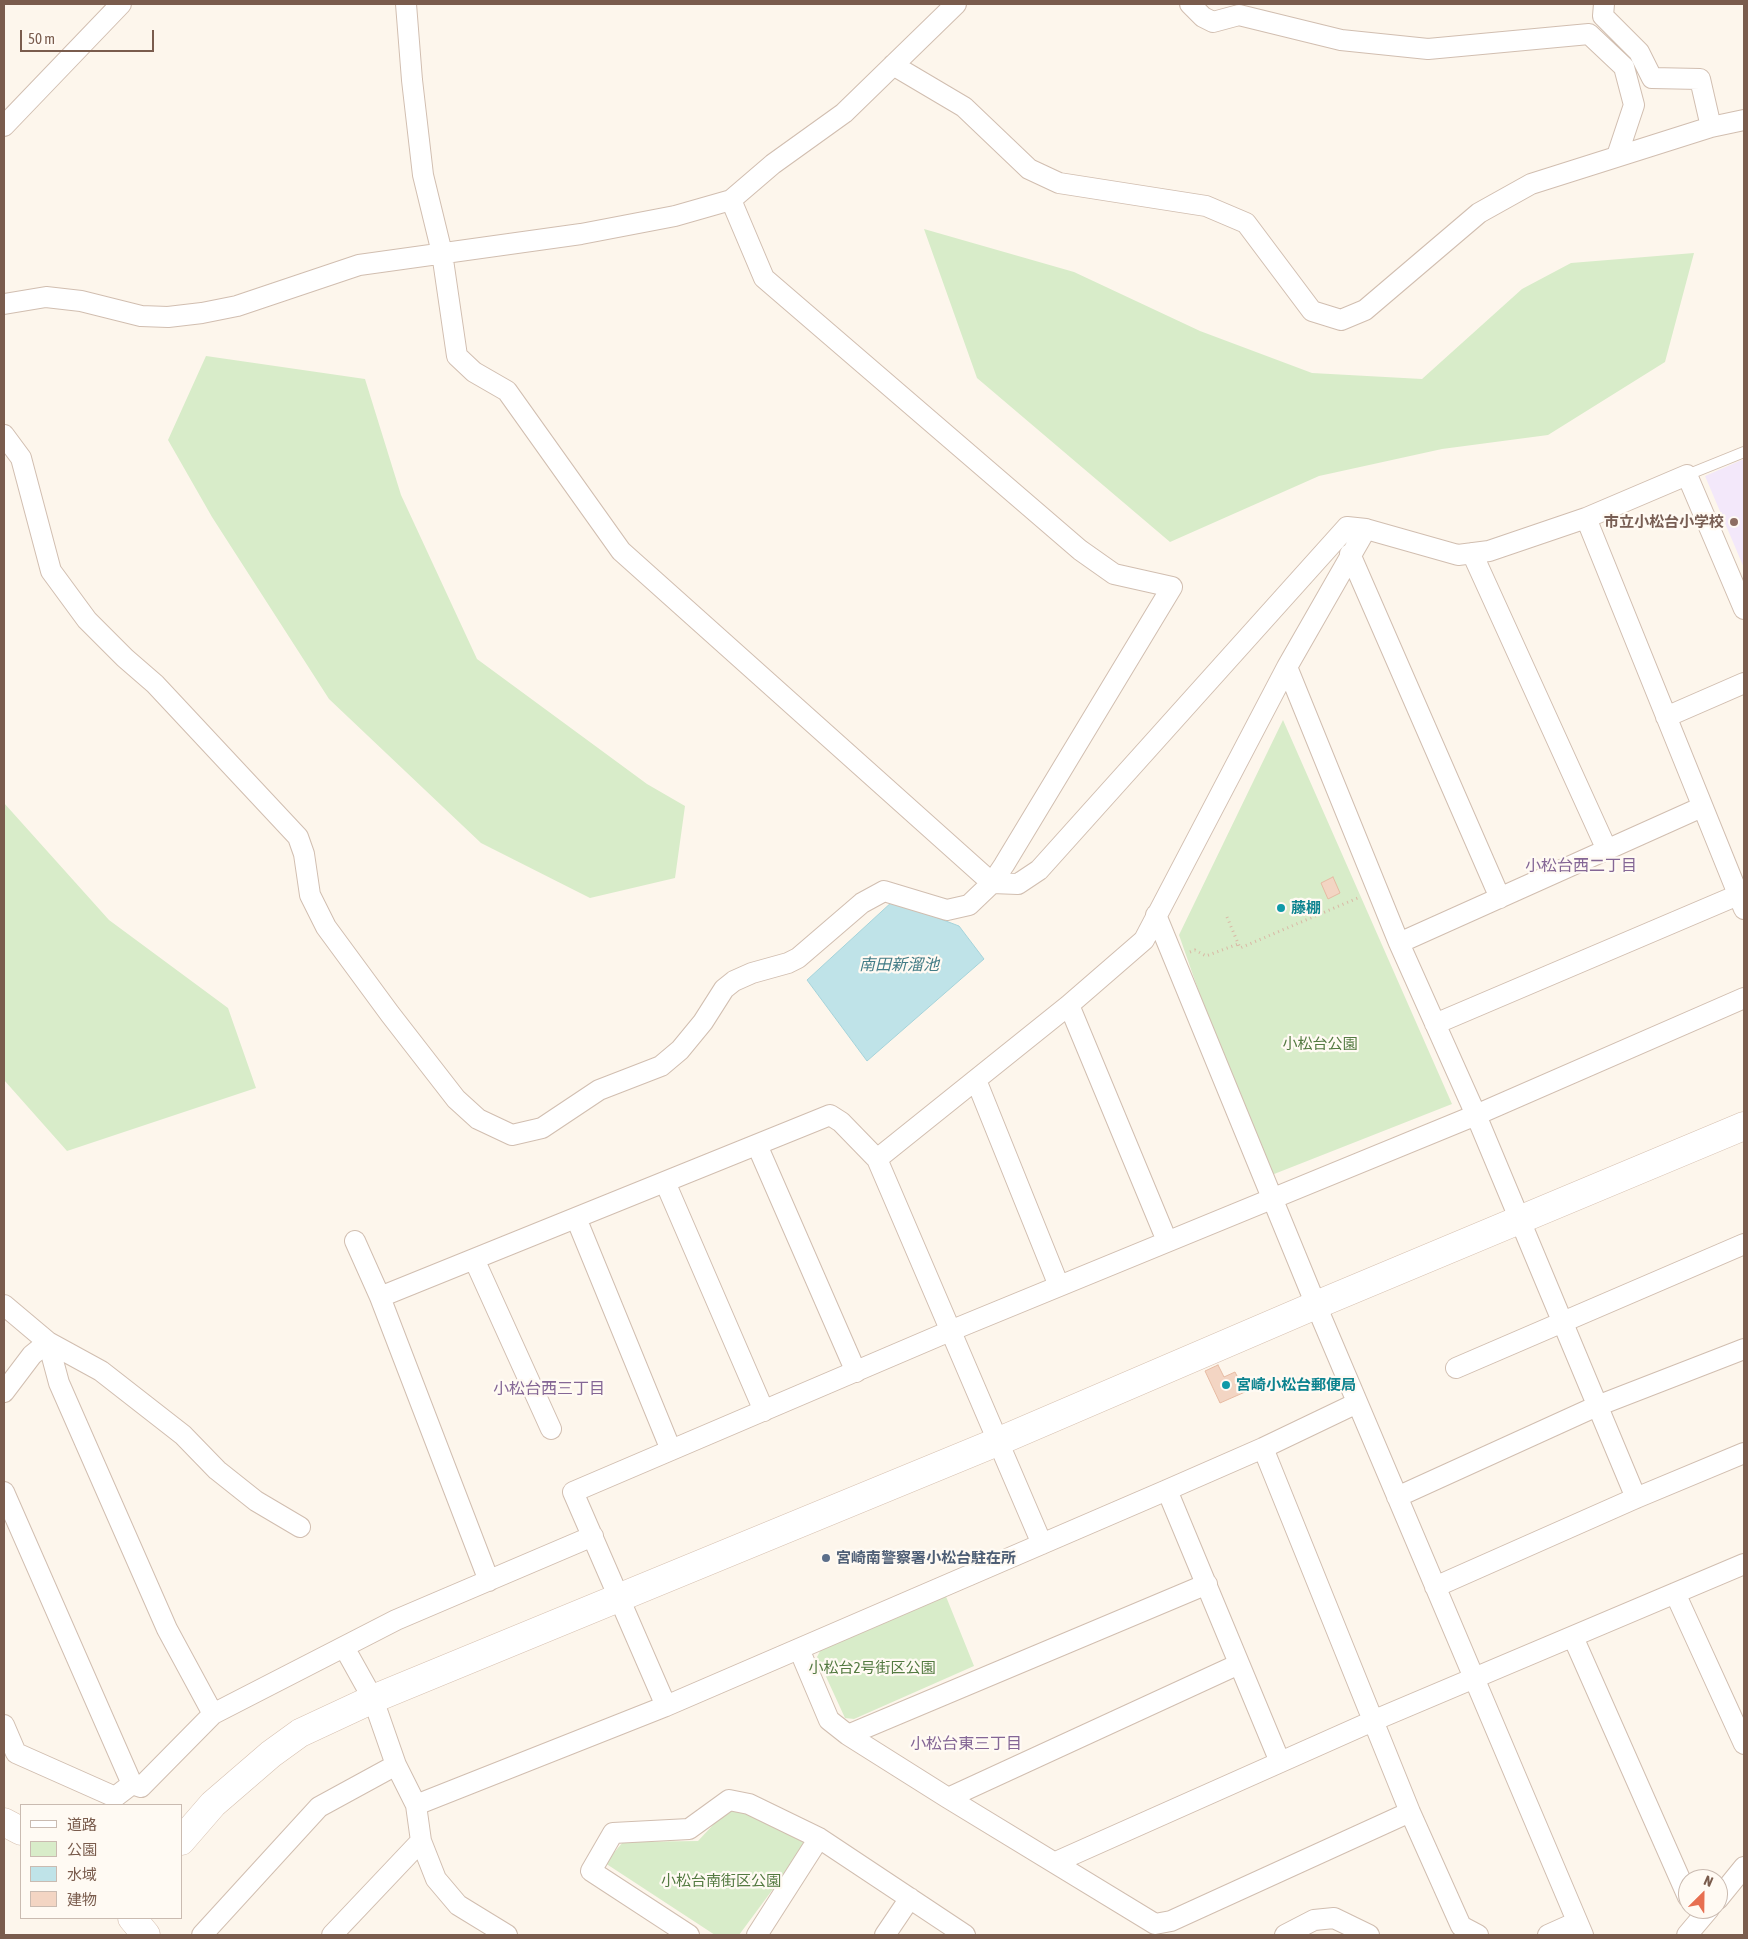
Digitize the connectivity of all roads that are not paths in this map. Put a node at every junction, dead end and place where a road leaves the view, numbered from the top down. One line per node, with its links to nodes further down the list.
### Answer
1 (121, 4): 8 (street)
2 (406, 4): 12 (street)
3 (956, 4): 6 (street)
4 (1190, 4): 10 (street)
5 (1604, 4): 9 (street)
6 (893, 64): 10 (street); 11 (street)
7 (1744, 120): 9 (street)
8 (4, 126)
9 (1711, 127): 10 (street)
10 (1617, 156)
11 (731, 200): 12 (street); 27 (street)
12 (442, 253): 13 (street); 27 (street)
13 (4, 304)
14 (4, 434): 27 (street)
15 (1744, 452): 16 (lane)
16 (1688, 475): 17 (street); 21 (street)
17 (1586, 518): 19 (street); 24 (street)
18 (1366, 529): 19 (street); 20 (street); 27 (street)
19 (1472, 553): 26 (street)
20 (1350, 554): 22 (street); 28 (street)
21 (1744, 609)
22 (1287, 667): 30 (street); 31 (street)
23 (1744, 683): 24 (street)
24 (1666, 717): 25 (street)
25 (1702, 807): 26 (street); 29 (street)
26 (1607, 850): 28 (street)
27 (992, 883)
28 (1500, 898): 31 (street)
29 (1741, 902): 34 (street)
30 (1156, 915): 33 (street); 41 (street)
31 (1399, 944): 34 (street)
32 (1744, 998): 36 (street)
33 (1069, 1005): 35 (street); 45 (street)
34 (1435, 1024): 36 (street)
35 (976, 1080): 39 (street); 48 (street)
36 (1476, 1115): 41 (street); 43 (street)
37 (1744, 1126): 43 (street)
38 (757, 1144): 39 (street); 40 (street); 57 (street)
39 (877, 1159): 53 (street)
40 (665, 1182): 42 (street); 61 (street)
41 (1272, 1198): 45 (street); 51 (street)
42 (576, 1218): 47 (street); 65 (street)
43 (1518, 1220): 51 (street); 52 (street)
44 (355, 1241): 49 (street)
45 (1167, 1241): 48 (street)
46 (1744, 1244): 52 (street)
47 (474, 1259): 49 (street); 62 (street)
48 (1059, 1286): 53 (street)
49 (380, 1298): 75 (street)
50 (4, 1305): 54 (street)
51 (1316, 1305): 59 (street); 63 (street)
52 (1562, 1323): 56 (street); 60 (street)
53 (950, 1331): 57 (street); 63 (street)
54 (48, 1342): 58 (street); 71 (street); 87 (street)
55 (1744, 1349): 60 (street)
56 (1456, 1368)
57 (856, 1372): 61 (street)
58 (4, 1392)
59 (1357, 1403): 64 (street); 68 (street)
60 (1597, 1406): 68 (street); 69 (street)
61 (764, 1411): 65 (street)
62 (551, 1428)
63 (997, 1442): 73 (street); 79 (street)
64 (1263, 1448): 67 (street); 88 (street)
65 (671, 1450): 72 (street)
66 (1742, 1460): 69 (street)
67 (1168, 1490): 73 (street); 76 (street)
68 (1397, 1497): 77 (street)
69 (1636, 1498): 77 (street)
70 (6, 1503): 94 (street)
71 (300, 1527)
72 (593, 1536): 75 (street); 79 (street)
73 (1042, 1544): 82 (street)
74 (1744, 1564): 78 (street)
75 (489, 1581): 81 (street)
76 (1206, 1584): 83 (street); 90 (street)
77 (1435, 1587): 84 (street)
78 (1674, 1593): 80 (street); 91 (street)
79 (618, 1598): 85 (street); 86 (street)
80 (1573, 1638): 84 (street); 105 (street)
81 (344, 1647): 85 (street); 87 (street)
82 (799, 1649): 86 (street); 90 (street)
83 (1239, 1664): 92 (street); 95 (street)
84 (1474, 1678): 88 (street); 109 (street)
85 (373, 1699): 93 (street); 101 (street)
86 (666, 1706): 96 (street)
87 (213, 1714): 94 (street)
88 (1375, 1720): 92 (street); 97 (street)
89 (4, 1725): 94 (street)
90 (848, 1734): 95 (street)
91 (1744, 1744)
92 (1280, 1762): 103 (street)
93 (396, 1765): 96 (street); 112 (street)
94 (132, 1784)
95 (948, 1798): 103 (street)
96 (416, 1806): 102 (street)
97 (1410, 1812): 103 (street); 120 (street)
98 (4, 1822): 99 (street)
99 (20, 1830)
100 (819, 1838): 107 (street); 110 (street); 115 (street)
101 (182, 1840)
102 (421, 1841): 113 (street); 114 (street)
103 (1056, 1862)
104 (1744, 1867): 106 (street)
105 (1678, 1874)
106 (1728, 1887)
107 (910, 1898): 116 (street); 117 (street)
108 (133, 1919): 111 (street)
109 (1580, 1929): 121 (street)
110 (683, 1934)
111 (146, 1935)
112 (202, 1935)
113 (332, 1935)
114 (507, 1935)
115 (757, 1935)
116 (885, 1935)
117 (965, 1935)
118 (1285, 1935): 119 (street)
119 (1369, 1935)
120 (1478, 1935)
121 (1548, 1935)

